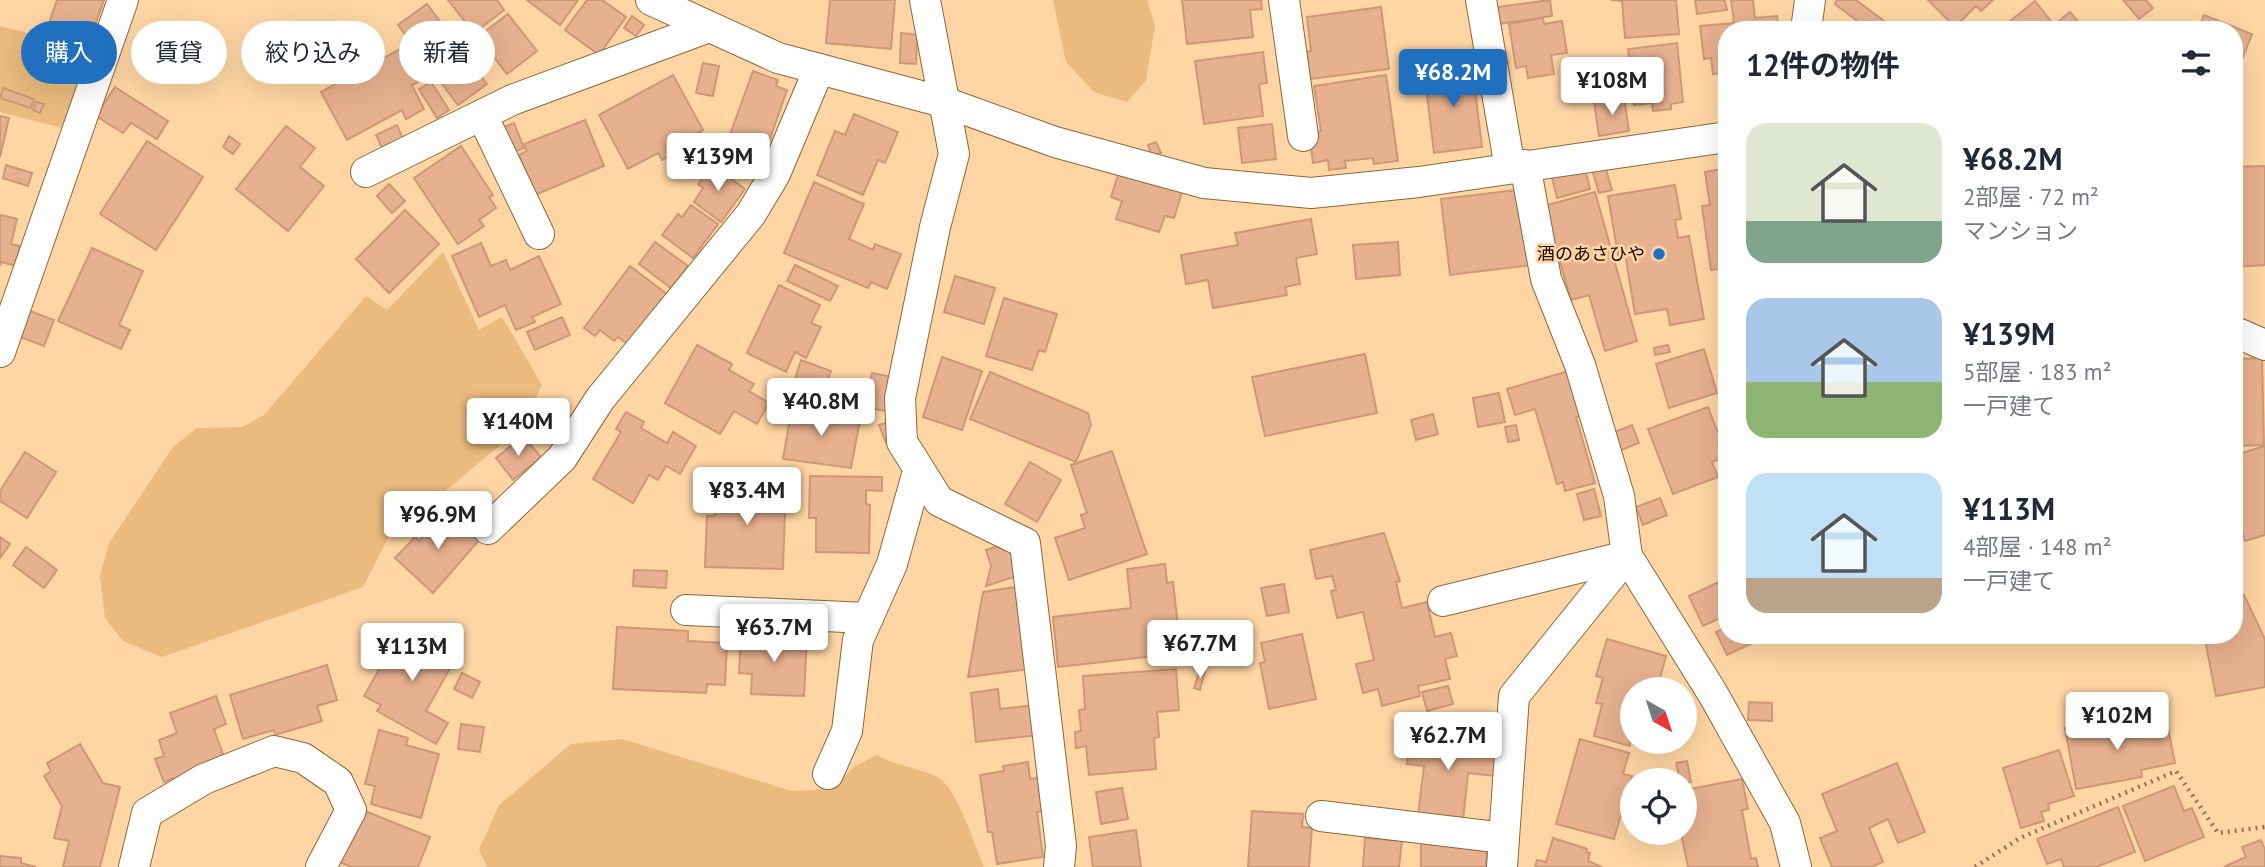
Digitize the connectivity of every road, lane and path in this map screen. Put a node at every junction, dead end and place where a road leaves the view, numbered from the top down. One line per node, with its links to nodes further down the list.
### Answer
1 (123, 0): 17 (street)
2 (651, 0): 8 (street)
3 (925, 0): 10 (street)
4 (1284, 0): 12 (street)
5 (1481, 0): 14 (street)
6 (1810, 0): 7 (street)
7 (1807, 21)
8 (709, 27): 9 (street); 11 (street)
9 (819, 69): 10 (street); 22 (street)
10 (947, 103): 14 (street); 21 (street)
11 (482, 115): 15 (street); 16 (street)
12 (1303, 136)
13 (1718, 138): 14 (street)
14 (1517, 167): 23 (street)
15 (366, 172)
16 (539, 234)
17 (11, 288): 20 (street)
18 (2243, 335): 19 (street)
19 (2265, 345)
20 (0, 352)
21 (918, 471): 26 (street); 33 (street)
22 (488, 529)
23 (1627, 556): 24 (street); 30 (street); 34 (street)
24 (1443, 601)
25 (686, 610): 26 (street)
26 (868, 618): 27 (street)
27 (828, 774)
28 (1321, 816): 30 (street)
29 (2265, 827): 35 (path)
30 (1503, 852)
31 (134, 867): 32 (street)
32 (321, 867)
33 (1059, 867)
34 (1796, 867)
35 (1975, 867)

